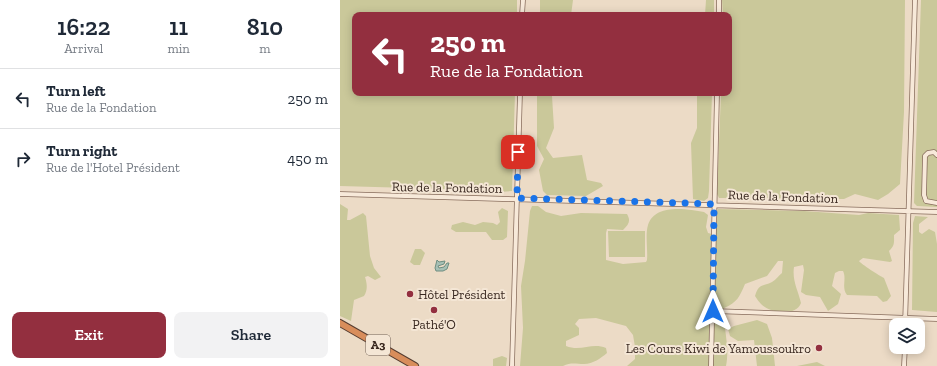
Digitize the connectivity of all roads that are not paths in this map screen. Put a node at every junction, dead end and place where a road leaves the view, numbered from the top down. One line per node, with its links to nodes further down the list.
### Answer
1 (523, 0): 4 (street)
2 (719, 0): 5 (street)
3 (915, 0): 13 (street)
4 (522, 12)
5 (719, 12)
6 (520, 96): 10 (street)
7 (716, 96): 12 (street)
8 (937, 155): 11 (street)
9 (340, 194): 10 (street, Rue de la Fondation)
10 (517, 198): 12 (street, Rue de la Fondation); 22 (street)
11 (937, 203)
12 (714, 204): 13 (street, Rue de la Fondation); 15 (street)
13 (908, 210): 14 (street, Rue de la Fondation); 16 (street)
14 (937, 212)
15 (713, 311): 16 (street); 23 (street)
16 (905, 318)
17 (925, 319): 18 (street)
18 (937, 319)
19 (340, 323): 21 (highway, A3)
20 (905, 354): 24 (street)
21 (415, 366)
22 (512, 366)
23 (711, 366)
24 (904, 366)

